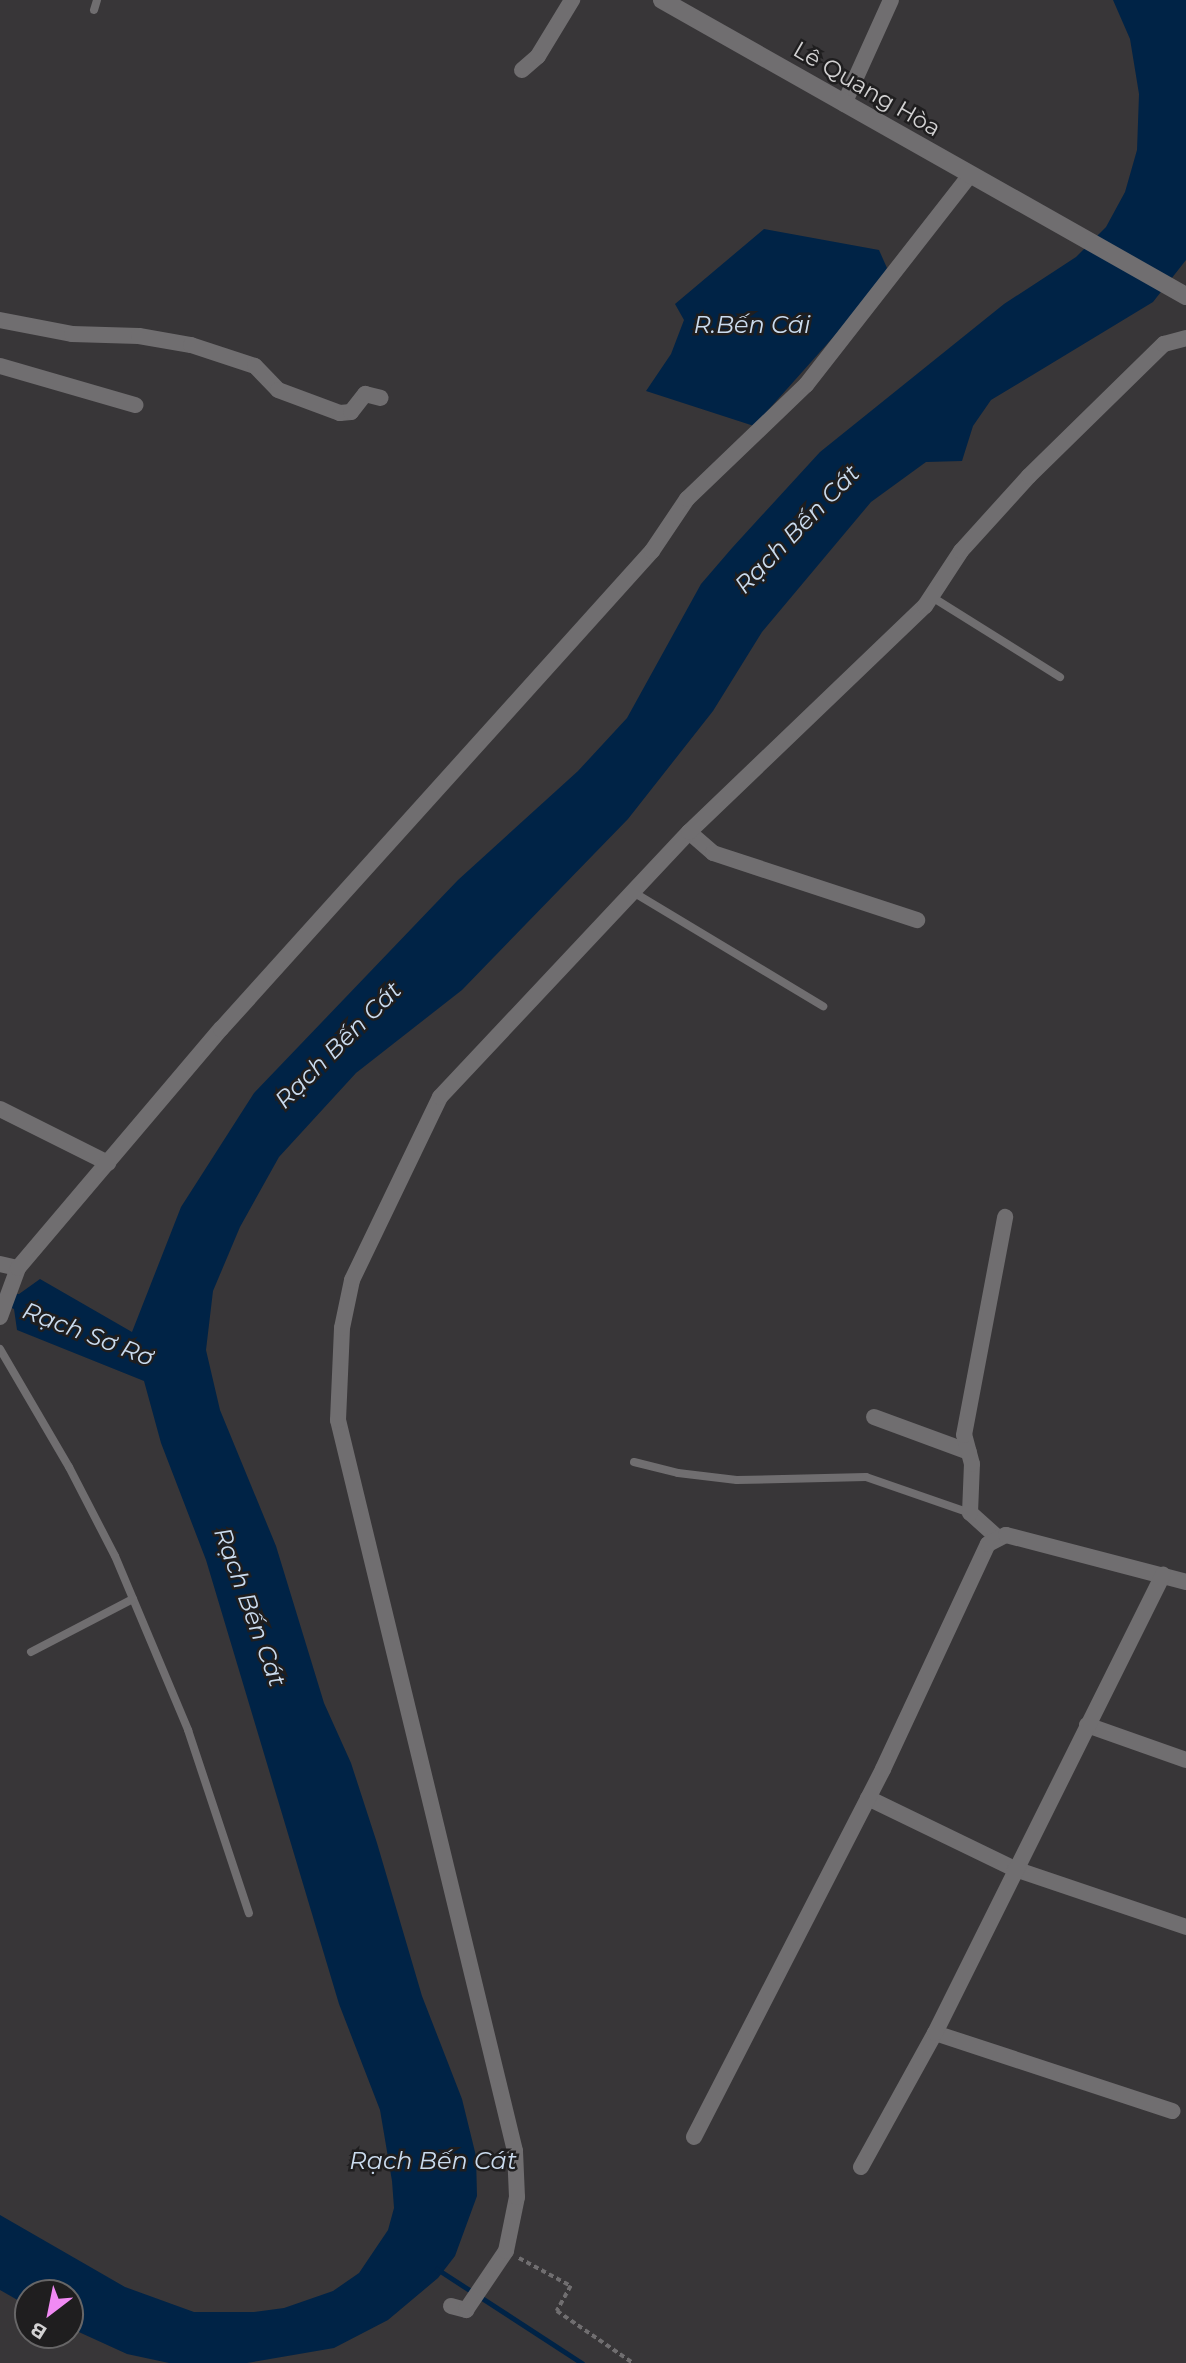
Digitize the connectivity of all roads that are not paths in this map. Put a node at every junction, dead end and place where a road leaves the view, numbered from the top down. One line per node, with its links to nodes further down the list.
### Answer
1 (97, 0): 5 (lane)
2 (572, 0): 6 (street)
3 (662, 0): 7 (street, Lê Quang Hòa)
4 (891, 0): 7 (street)
5 (94, 10)
6 (522, 70)
7 (844, 104): 8 (street, Lê Quang Hòa)
8 (969, 176): 9 (street, Lê Quang Hòa); 22 (street)
9 (1186, 296)
10 (0, 320): 13 (street)
11 (1186, 338): 15 (street)
12 (0, 366): 14 (street)
13 (381, 398)
14 (135, 405)
15 (932, 597): 16 (lane); 17 (street)
16 (1060, 677)
17 (689, 832): 18 (street); 19 (street)
18 (633, 892): 20 (lane); 47 (street)
19 (917, 920)
20 (824, 1006)
21 (0, 1109): 22 (street)
22 (108, 1163): 25 (street)
23 (1005, 1217): 29 (street)
24 (0, 1264): 25 (street)
25 (16, 1273): 26 (street)
26 (0, 1317)
27 (0, 1349): 35 (lane)
28 (874, 1417): 29 (street)
29 (968, 1452): 31 (street)
30 (634, 1462): 31 (lane)
31 (970, 1513): 32 (street)
32 (997, 1537): 33 (street); 39 (street)
33 (1163, 1575): 34 (street); 37 (street)
34 (1186, 1582)
35 (133, 1599): 36 (lane); 41 (lane)
36 (31, 1652)
37 (1087, 1725): 38 (street); 40 (street)
38 (1186, 1759)
39 (868, 1798): 40 (street); 45 (street)
40 (1015, 1869): 42 (street); 43 (street)
41 (249, 1913)
42 (1186, 1927)
43 (935, 2033): 44 (street); 46 (street)
44 (1172, 2111)
45 (694, 2137)
46 (860, 2166)
47 (451, 2306)

